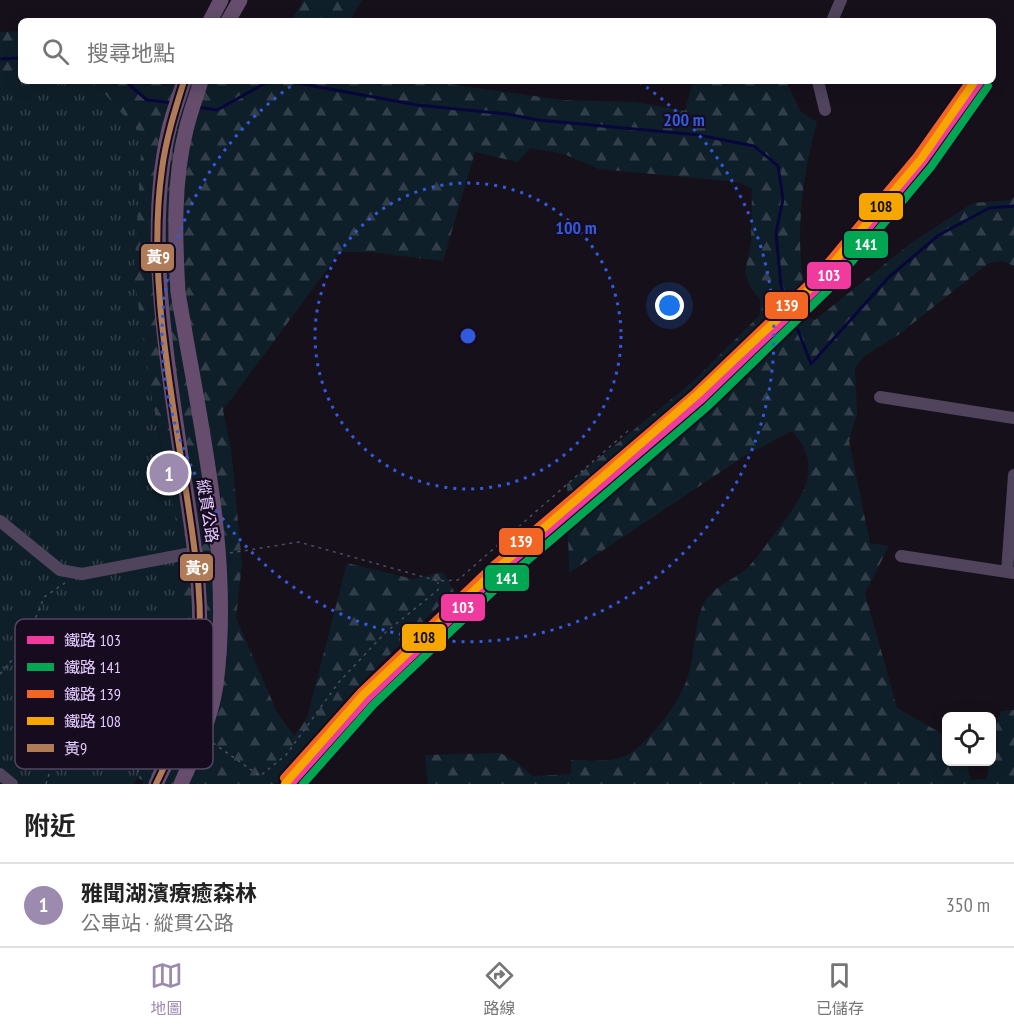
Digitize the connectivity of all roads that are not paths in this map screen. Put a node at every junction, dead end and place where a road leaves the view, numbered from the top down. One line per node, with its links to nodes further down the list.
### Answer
1 (221, 0): 4 (main road)
2 (240, 0): 5 (main road)
3 (841, 0): 6 (street)
4 (212, 18)
5 (230, 18)
6 (833, 18)
7 (183, 84): 14 (main road, 縱貫公路)
8 (200, 84): 13 (main road, 縱貫公路)
9 (819, 84): 10 (street)
10 (825, 110)
11 (880, 398): 12 (street)
12 (1014, 418)
13 (200, 423): 14 (main road); 21 (main road, 縱貫公路)
14 (178, 433): 17 (main road, 縱貫公路)
15 (1014, 475): 19 (street)
16 (0, 522): 17 (street)
17 (197, 552): 20 (main road, 縱貫公路)
18 (901, 556): 19 (street)
19 (1011, 573)
20 (201, 619)
21 (213, 695)
22 (163, 769): 26 (main road, 縱貫公路)
23 (188, 769): 27 (main road, 縱貫公路)
24 (0, 774): 25 (street)
25 (12, 784)
26 (156, 784)
27 (181, 784)

